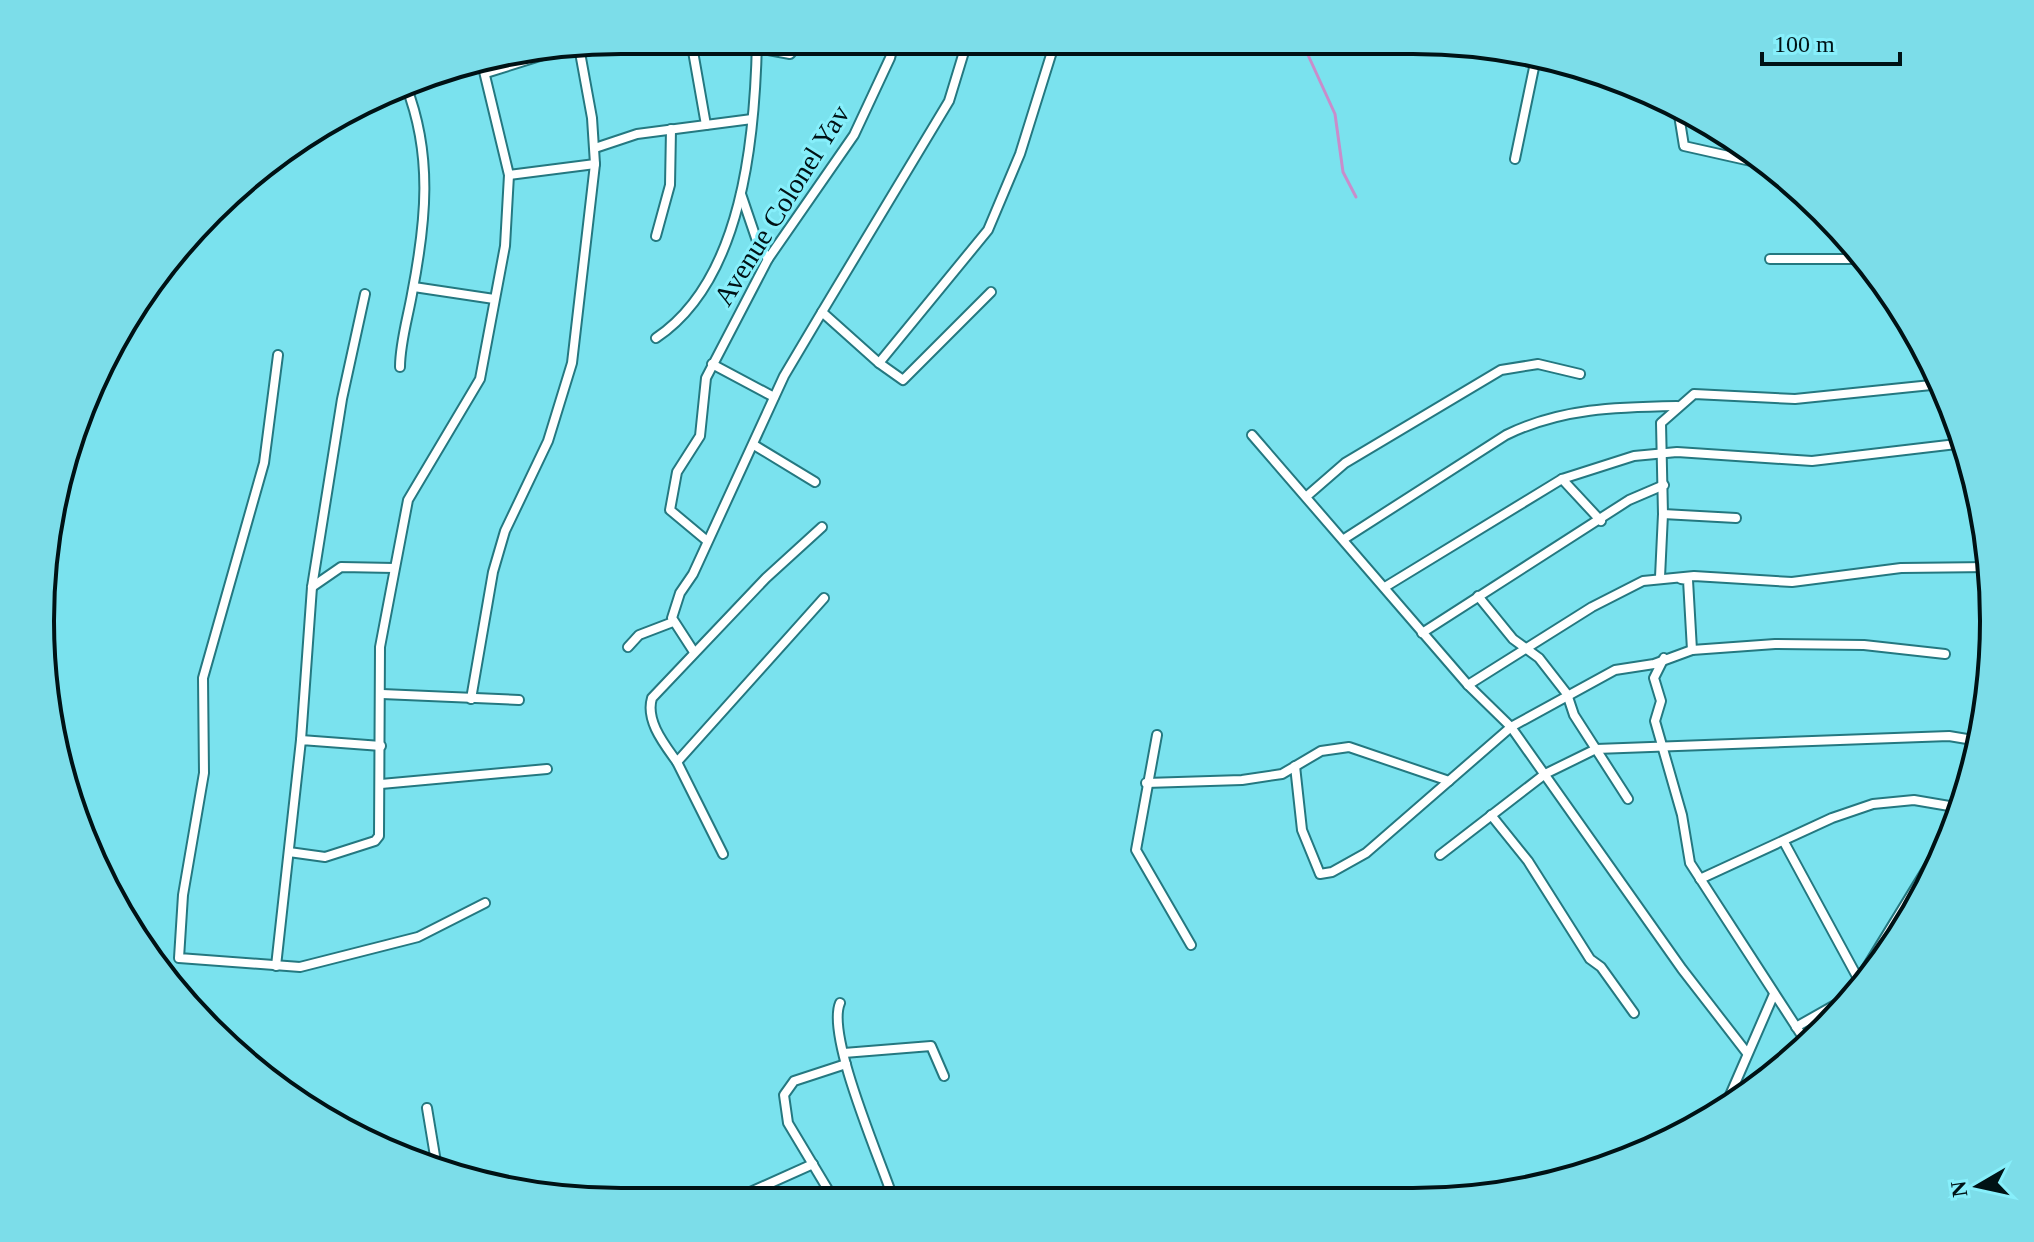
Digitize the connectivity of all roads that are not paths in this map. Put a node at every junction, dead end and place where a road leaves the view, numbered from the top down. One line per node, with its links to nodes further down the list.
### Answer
1 (693, 54): 13 (street)
2 (756, 54): 11 (street)
3 (891, 54): 22 (street, Avenue Colonel Yav)
4 (963, 54): 29 (street)
5 (1051, 54): 32 (street)
6 (580, 55): 15 (street)
7 (513, 65): 9 (street)
8 (1534, 67): 16 (street)
9 (486, 73): 19 (street)
10 (409, 95): 25 (street)
11 (752, 119): 13 (street); 20 (street)
12 (1680, 121): 17 (street)
13 (706, 125): 14 (street)
14 (671, 129): 15 (street); 21 (street)
15 (595, 148): 18 (street)
16 (1515, 159)
17 (1740, 159)
18 (595, 164): 19 (street); 71 (street)
19 (509, 175): 28 (street)
20 (741, 194): 22 (street); 30 (street)
21 (656, 236)
22 (768, 259): 33 (street, Avenue Colonel Yav)
23 (1770, 259): 24 (street)
24 (1849, 259)
25 (414, 287): 28 (street); 34 (street)
26 (991, 292): 32 (street)
27 (365, 294): 56 (street)
28 (494, 299): 54 (street)
29 (822, 312): 32 (street); 37 (street)
30 (656, 338)
31 (278, 355): 97 (street)
32 (879, 363)
33 (712, 364): 37 (street); 52 (street, Avenue Colonel Yav)
34 (400, 367)
35 (1580, 374): 46 (street)
36 (1929, 385): 38 (street)
37 (774, 397): 40 (street)
38 (1678, 406): 42 (street); 51 (street)
39 (1252, 435): 46 (street)
40 (754, 445): 44 (street); 52 (street)
41 (1952, 445): 42 (street)
42 (1661, 452): 43 (street); 45 (street)
43 (1562, 479): 49 (street); 57 (street)
44 (815, 482)
45 (1664, 485): 47 (street); 49 (street)
46 (1307, 496): 51 (street)
47 (1663, 514): 48 (street); 55 (street)
48 (1736, 518)
49 (1601, 521): 58 (street)
50 (822, 527): 65 (street)
51 (1344, 539): 57 (street)
52 (706, 540): 60 (street)
53 (1977, 567): 55 (street)
54 (394, 568): 56 (street); 69 (street)
55 (1660, 577): 63 (street); 64 (street)
56 (312, 587): 76 (street)
57 (1385, 587): 61 (street)
58 (1478, 596): 61 (street); 63 (street)
59 (824, 598): 80 (street)
60 (673, 622): 62 (street); 65 (street)
61 (1422, 633): 68 (street)
62 (628, 647)
63 (1525, 649): 68 (street); 70 (street)
64 (1692, 650): 66 (street); 67 (street)
65 (694, 652): 80 (street)
66 (1945, 654)
67 (1664, 658): 70 (street); 77 (street)
68 (1468, 685): 73 (street)
69 (382, 694): 71 (street); 78 (street)
70 (1567, 694): 73 (street); 79 (street)
71 (471, 699): 72 (street)
72 (519, 700)
73 (1511, 727): 83 (street); 84 (street)
74 (1157, 735): 85 (street)
75 (1967, 739): 77 (street)
76 (301, 740): 78 (street); 91 (street)
77 (1661, 745): 79 (street); 94 (street)
78 (381, 746): 86 (street)
79 (1596, 749): 83 (street); 87 (street)
80 (677, 762): 92 (street)
81 (1295, 766): 84 (street); 84 (street); 85 (street)
82 (547, 769): 86 (street)
83 (1545, 774): 89 (street); 106 (street)
84 (1449, 781)
85 (1146, 783): 96 (street)
86 (381, 784): 91 (street)
87 (1628, 799)
88 (1949, 806): 90 (street)
89 (1491, 815): 93 (street); 102 (street)
90 (1784, 842): 94 (street); 98 (street)
91 (289, 852): 97 (street)
92 (723, 854)
93 (1440, 855)
94 (1700, 879): 99 (street)
95 (485, 903): 97 (street)
96 (1191, 945)
97 (276, 966)
98 (1854, 976)
99 (1774, 994): 103 (street); 106 (street)
100 (840, 1003): 105 (street)
101 (1828, 1007): 103 (street)
102 (1634, 1013)
103 (1796, 1027): 104 (street)
104 (1801, 1034)
105 (844, 1053): 107 (street); 108 (street)
106 (1747, 1053): 109 (street)
107 (846, 1064): 112 (street); 115 (street)
108 (944, 1076)
109 (1732, 1089)
110 (427, 1108): 111 (street)
111 (435, 1157)
112 (813, 1164): 113 (street); 114 (street)
113 (759, 1188)
114 (827, 1188)
115 (889, 1188)

